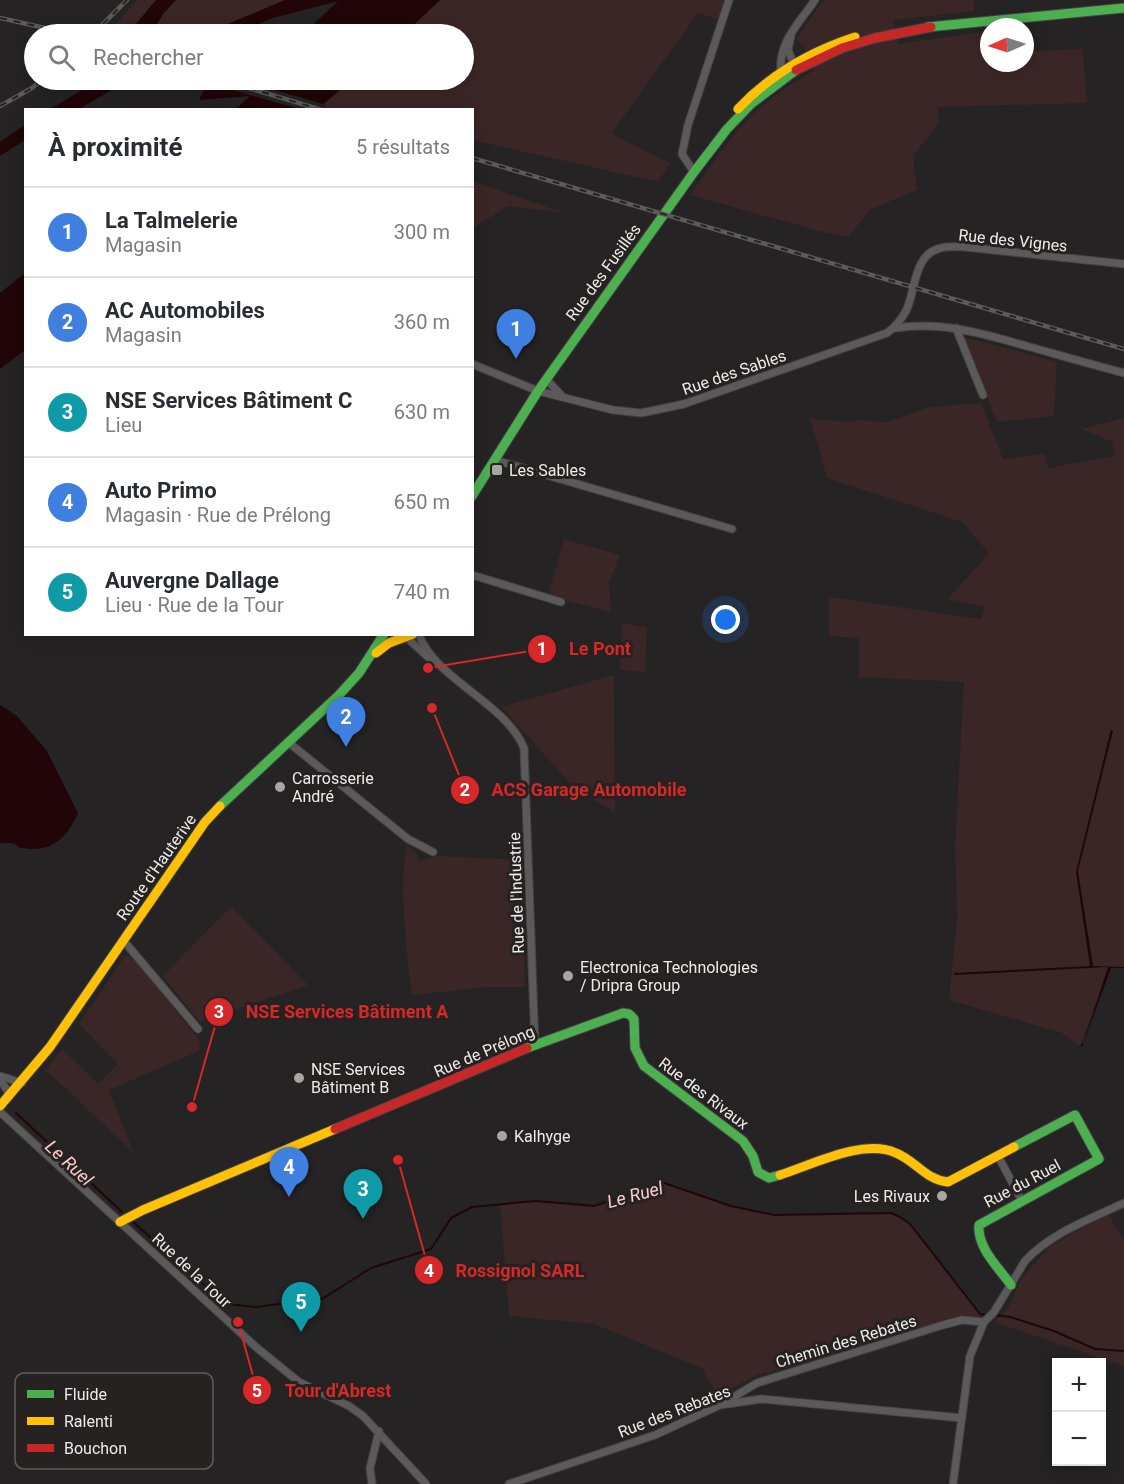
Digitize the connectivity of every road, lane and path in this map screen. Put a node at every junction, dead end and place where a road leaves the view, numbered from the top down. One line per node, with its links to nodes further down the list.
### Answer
1 (729, 0): 8 (street)
2 (815, 0): 4 (street)
3 (1124, 8): 5 (main road, Rue des Fusillés)
4 (792, 33): 5 (street); 6 (street)
5 (795, 66): 6 (main road, Rue des Fusillés); 7 (main road, Rue des Fusillés)
6 (782, 72): 7 (street); 8 (main road, Rue des Fusillés)
7 (751, 104): 8 (main road, Rue des Fusillés)
8 (694, 172): 16 (main road, Rue des Fusillés)
9 (1124, 264): 10 (street, Rue des Vignes)
10 (905, 313): 11 (street); 12 (street, Rue des Sables)
11 (920, 324): 12 (street); 13 (street)
12 (894, 328): 18 (street, Rue des Sables)
13 (956, 328): 15 (street); 19 (street)
14 (474, 365): 17 (street, Rue des Sables)
15 (1124, 374)
16 (546, 379): 17 (main road, Rue des Fusillés); 18 (street)
17 (538, 391): 18 (street, Rue des Sables); 20 (main road)
18 (561, 395)
19 (983, 395)
20 (495, 460): 21 (main road); 22 (street)
21 (474, 493)
22 (732, 529)
23 (474, 576): 24 (street)
24 (561, 602)
25 (383, 636): 29 (main road, Route d'Hauterive)
26 (404, 636): 28 (street, Rue de l'Industrie); 29 (main road, Route d'Hauterive)
27 (420, 636): 28 (street, Rue de l'Industrie)
28 (444, 667): 35 (street, Rue de l'Industrie)
29 (363, 668): 30 (main road, Route d'Hauterive)
30 (288, 742): 31 (street); 32 (main road, Route d'Hauterive)
31 (433, 852)
32 (123, 940): 34 (street); 37 (main road, Route d'Hauterive)
33 (629, 1014): 35 (main road, Rue de Prélong); 42 (main road, Rue des Rivaux)
34 (198, 1029)
35 (535, 1045): 45 (main road, Rue de Prélong)
36 (0, 1078): 37 (street); 38 (street)
37 (22, 1083): 38 (main road, Route d'Hauterive)
38 (9, 1097): 39 (main road, Route d'Hauterive)
39 (0, 1106)
40 (0, 1112): 45 (street, Rue de la Tour)
41 (1075, 1115): 42 (main road, Rue des Rivaux); 43 (main road, Rue du Ruel)
42 (998, 1156): 43 (street)
43 (1022, 1201): 46 (main road, Rue du Ruel)
44 (1124, 1203): 46 (street)
45 (120, 1222): 50 (street, Rue de la Tour)
46 (1011, 1285): 47 (street)
47 (984, 1322): 48 (street, Chemin des Rebates); 49 (street)
48 (720, 1405): 49 (street, Rue des Rebates); 53 (street, Rue des Rebates)
49 (962, 1418): 54 (street)
50 (379, 1431): 51 (street); 52 (street, Rue de la Tour)
51 (372, 1484)
52 (426, 1484)
53 (509, 1484)
54 (953, 1484)

